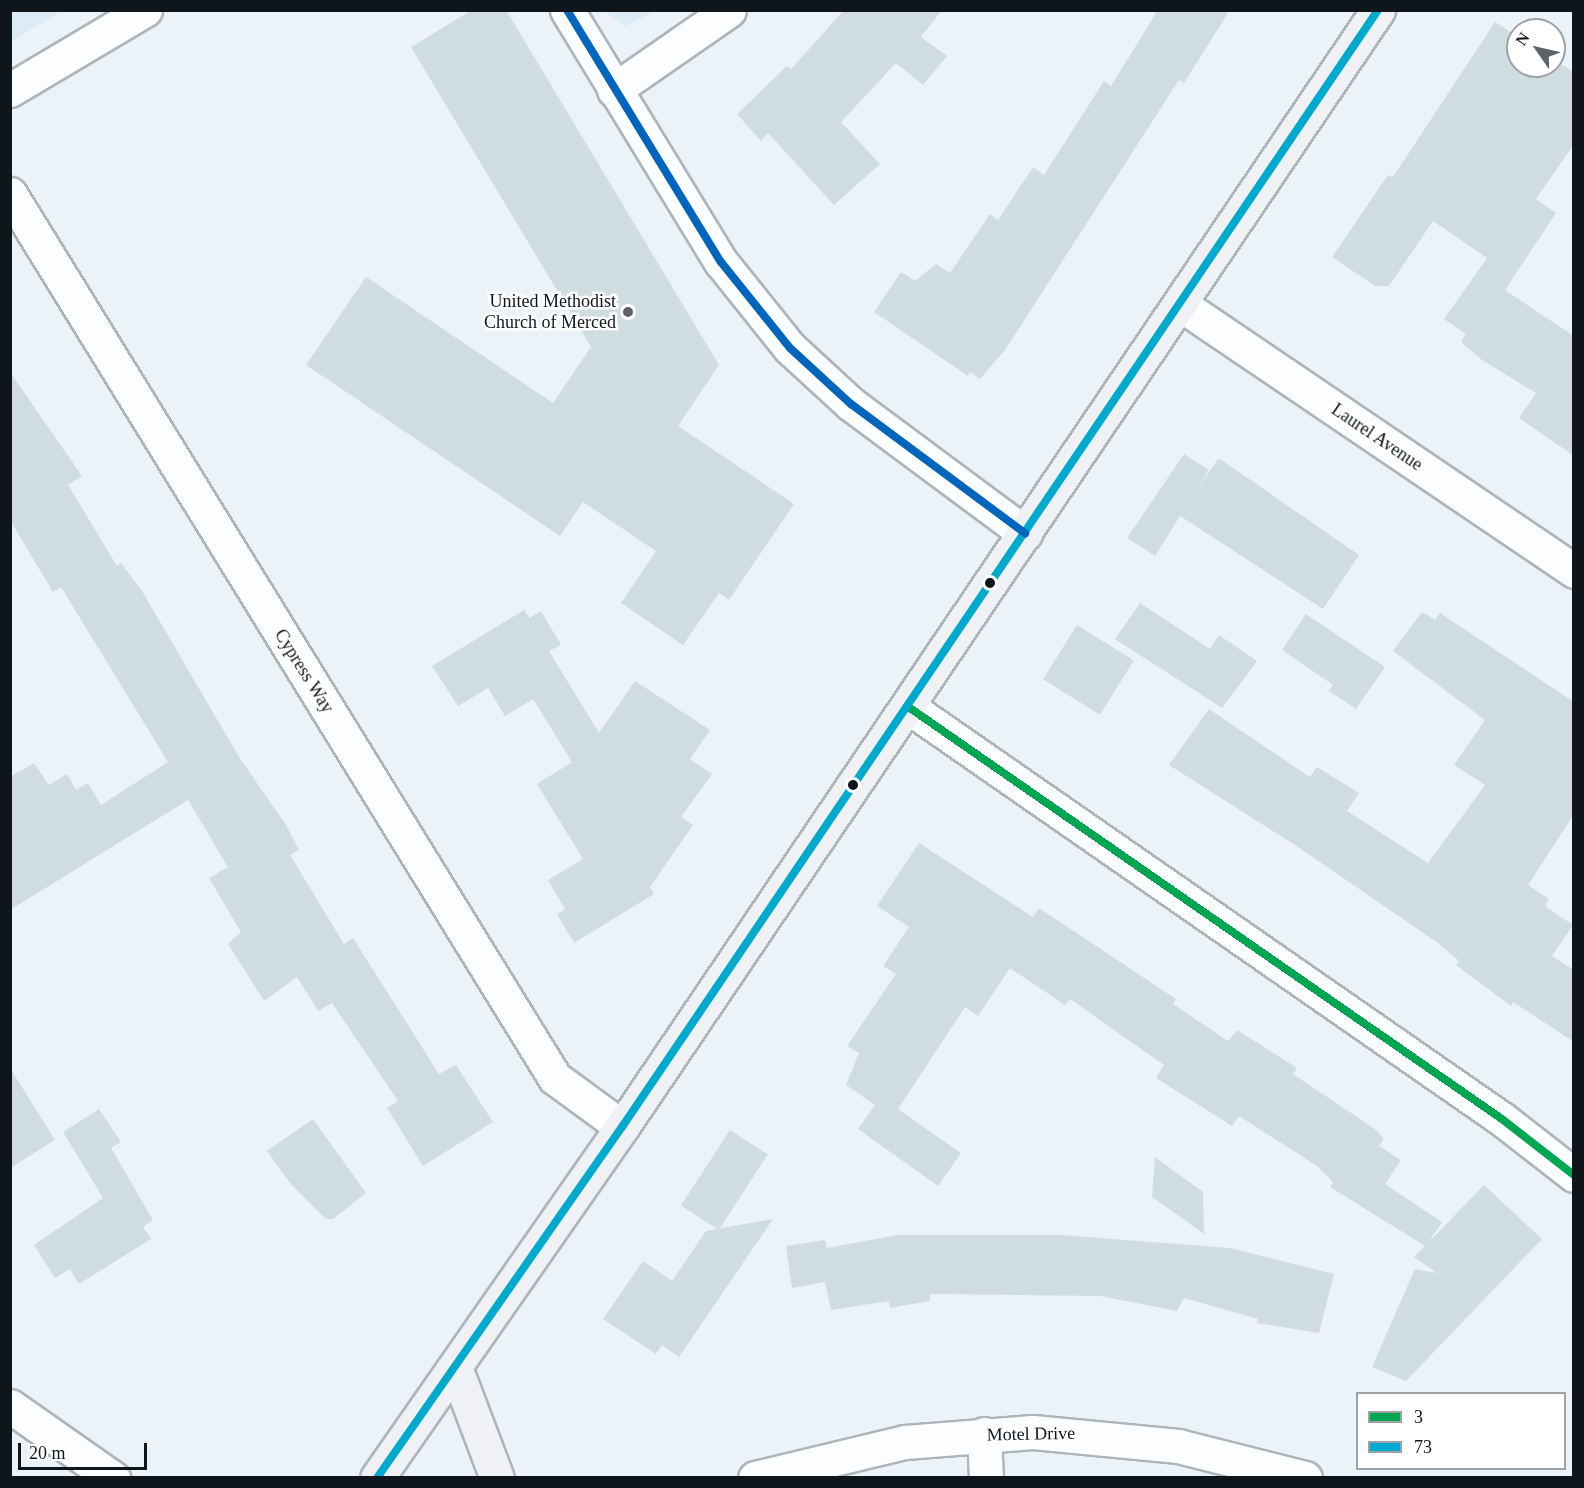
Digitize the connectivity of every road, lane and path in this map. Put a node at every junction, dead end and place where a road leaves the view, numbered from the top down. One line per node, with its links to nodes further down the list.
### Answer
1 (145, 10): 5 (street)
2 (567, 10): 6 (street)
3 (729, 10): 6 (street)
4 (1378, 10): 8 (main road)
5 (10, 90)
6 (614, 90): 9 (street)
7 (10, 194): 12 (street, Cypress Way)
8 (1180, 304): 9 (main road); 10 (street, Laurel Avenue)
9 (1025, 533): 11 (main road)
10 (1574, 571)
11 (907, 706): 12 (main road); 13 (street)
12 (621, 1127): 14 (main road)
13 (1574, 1175)
14 (455, 1367): 19 (main road); 20 (main road)
15 (10, 1406): 17 (street)
16 (984, 1434): 21 (street, Motel Drive); 22 (street); 23 (street, Motel Drive)
17 (78, 1468): 18 (street)
18 (113, 1478)
19 (377, 1478)
20 (496, 1478)
21 (756, 1478)
22 (986, 1478)
23 (1305, 1478)

